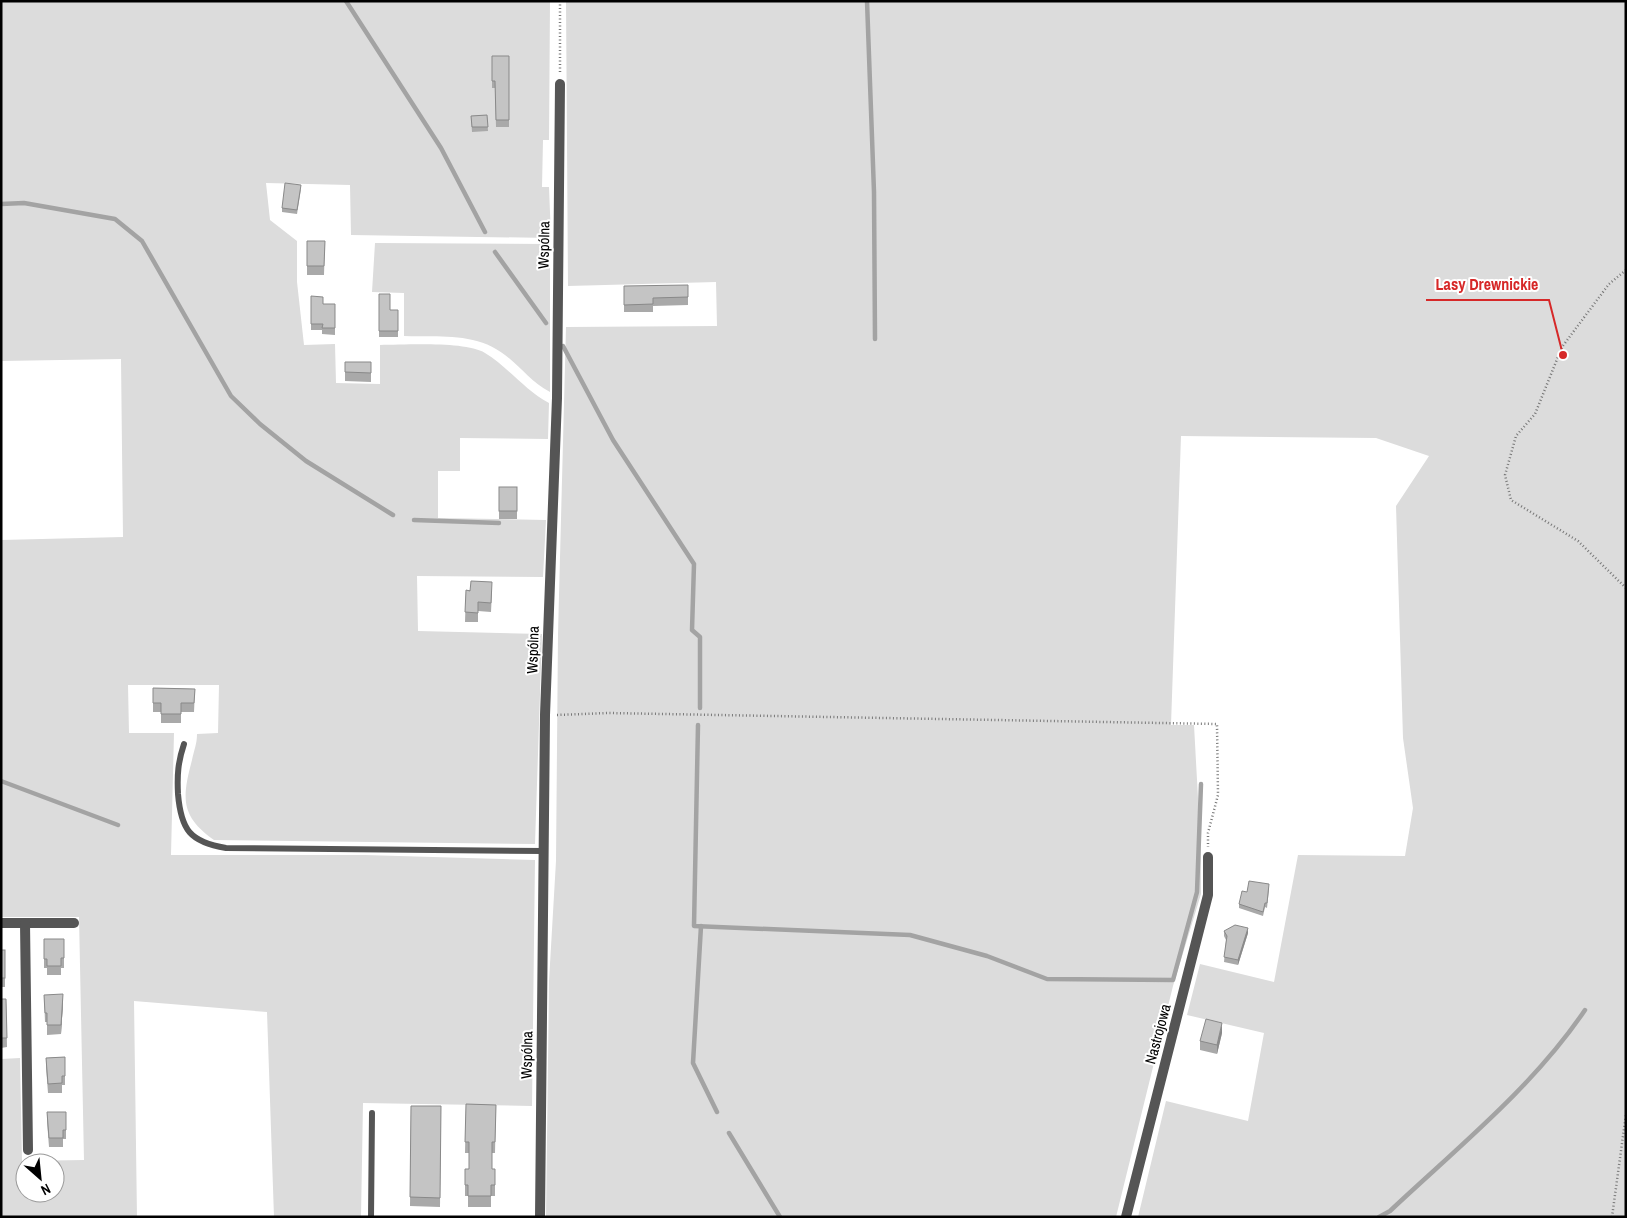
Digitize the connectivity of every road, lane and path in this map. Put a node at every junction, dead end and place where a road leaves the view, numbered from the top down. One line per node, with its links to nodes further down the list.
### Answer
1 (560, 1): 2 (path)
2 (560, 84): 5 (street, Wspólna)
3 (1626, 270): 4 (path)
4 (1626, 588)
5 (545, 715): 7 (street, Wspólna); 8 (path)
6 (184, 744): 7 (lane)
7 (544, 851): 16 (street, Wspólna)
8 (1208, 857): 17 (street, Nastrojowa)
9 (74, 922): 11 (street)
10 (1, 923): 11 (street)
11 (25, 923): 14 (street)
12 (372, 1113): 15 (lane)
13 (1626, 1114): 18 (path)
14 (28, 1150)
15 (371, 1217)
16 (540, 1217)
17 (1126, 1217)
18 (1612, 1217)

